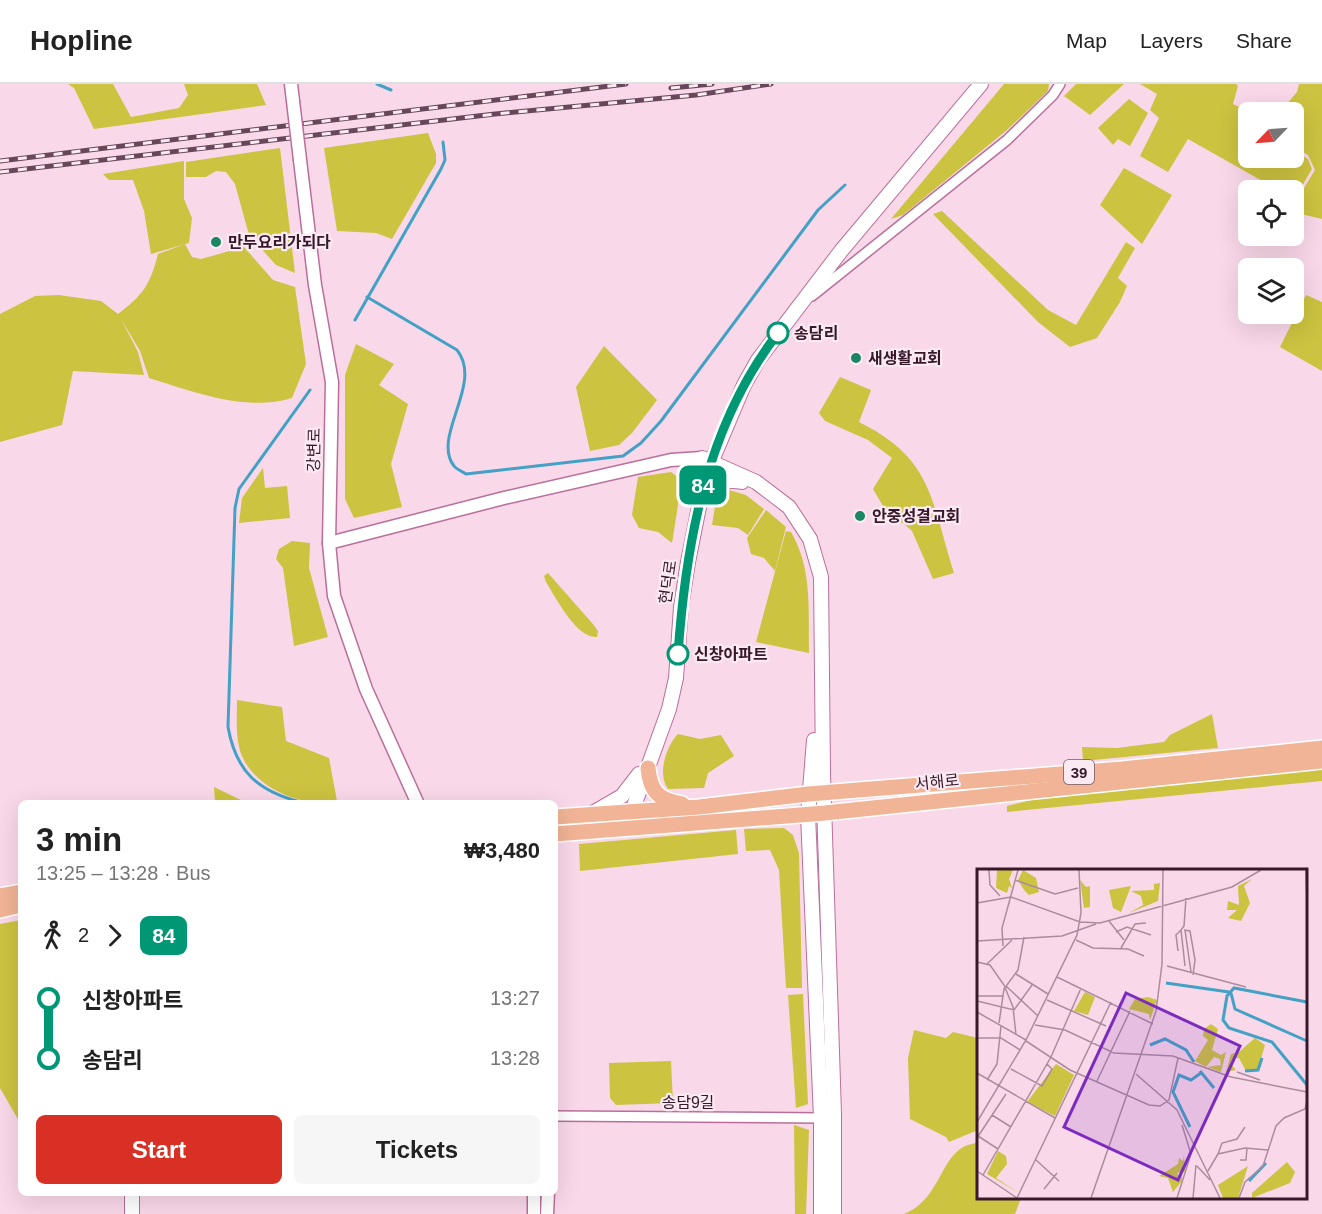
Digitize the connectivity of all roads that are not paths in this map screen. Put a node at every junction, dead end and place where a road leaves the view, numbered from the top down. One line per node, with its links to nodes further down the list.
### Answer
1 (291, 84): 8 (street, 강변로, bridge)
2 (981, 84): 4 (main road, 현덕로)
3 (1060, 84): 4 (street)
4 (798, 306): 5 (main road, 현덕로)
5 (705, 462): 6 (main road); 7 (main road, 현덕로); 8 (street); 11 (main road, 현덕로); 12 (main road)
6 (742, 482): 7 (main road); 13 (main road)
7 (700, 499): 11 (main road, 현덕로)
8 (329, 543): 14 (street, 강변로)
9 (1322, 748): 12 (main road, 서해로 / 39)
10 (1322, 761): 17 (main road, 서해로 / 39)
11 (644, 771): 15 (main road); 16 (main road, 현덕로); 18 (main road)
12 (825, 792): 13 (main road, 서해로 / 39); 17 (main road)
13 (808, 794): 15 (main road, 서해로 / 39); 19 (main road)
14 (416, 800)
15 (699, 807): 16 (main road, 서해로 / 39)
16 (627, 812): 18 (main road, 서해로 / 39); 21 (main road, 현덕로)
17 (825, 813): 19 (main road, 서해로 / 39); 38 (main road)
18 (589, 815): 20 (main road, 서해로 / 39)
19 (808, 815): 21 (main road, 서해로 / 39); 28 (main road)
20 (558, 817)
21 (623, 828): 22 (main road, 서해로 / 39)
22 (558, 834)
23 (18, 893): 24 (main road)
24 (0, 896)
25 (18, 906): 26 (main road)
26 (0, 910)
27 (558, 1116): 28 (street, 송담9길)
28 (821, 1118): 37 (main road)
29 (132, 1196): 33 (main road)
30 (141, 1196): 34 (main road)
31 (534, 1196): 35 (street)
32 (548, 1196): 36 (street)
33 (132, 1214)
34 (141, 1214)
35 (534, 1214)
36 (548, 1214)
37 (821, 1214)
38 (834, 1214)

